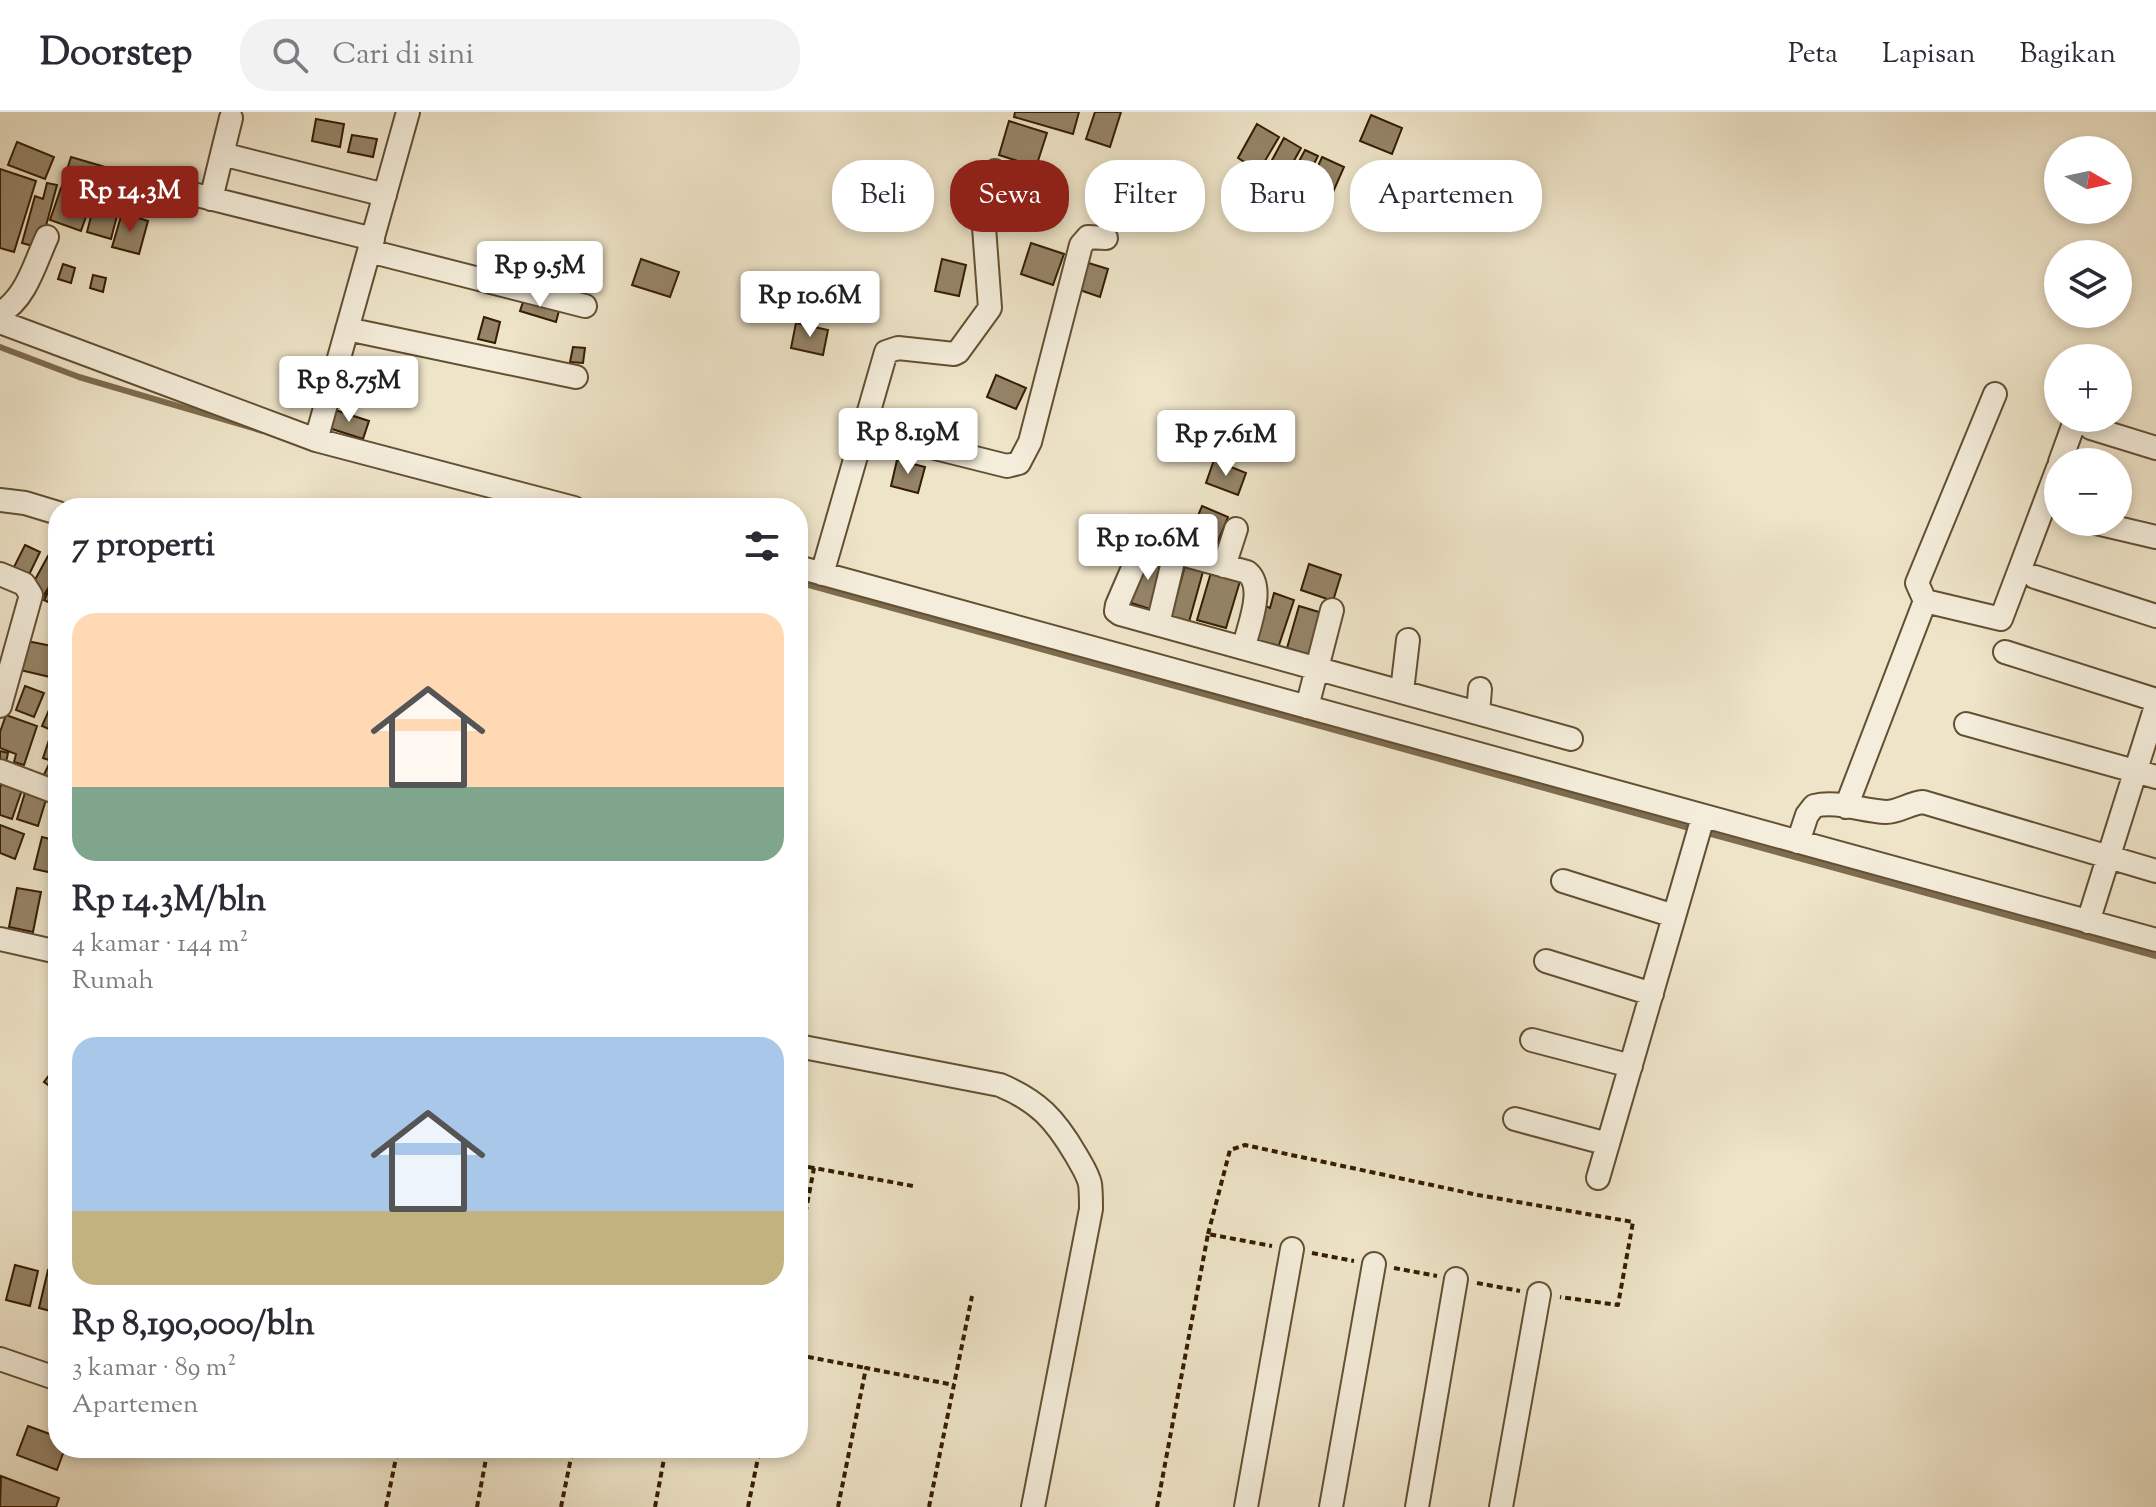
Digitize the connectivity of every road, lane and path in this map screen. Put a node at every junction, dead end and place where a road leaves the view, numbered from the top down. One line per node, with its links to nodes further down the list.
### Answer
1 (408, 112): 5 (street)
2 (231, 118): 3 (street)
3 (222, 154): 5 (street); 6 (street)
4 (181, 191): 6 (street)
5 (385, 195): 10 (street)
6 (211, 199): 10 (street)
7 (984, 232): 17 (street)
8 (47, 237): 12 (street)
9 (1106, 238): 17 (street)
10 (371, 245): 11 (street); 14 (street)
11 (585, 306)
12 (0, 313)
13 (0, 322): 19 (street)
14 (347, 329): 15 (street); 19 (street)
15 (576, 377)
16 (1995, 394): 34 (street)
17 (863, 430): 32 (street)
18 (2110, 432): 20 (street)
19 (316, 440): 21 (street)
20 (2156, 448)
21 (536, 498)
22 (0, 500): 23 (street)
23 (48, 510)
24 (2044, 525): 34 (street)
25 (1236, 529): 29 (street)
26 (2132, 531): 27 (street)
27 (2156, 537)
28 (1175, 553): 29 (street); 37 (street); 37 (street)
29 (1224, 566): 39 (street)
30 (808, 570): 32 (street)
31 (0, 574): 45 (street)
32 (822, 574): 47 (street)
33 (2035, 577): 36 (street)
34 (1925, 601): 54 (street)
35 (1332, 610): 41 (street)
36 (2156, 616)
37 (1158, 624): 39 (street)
38 (1408, 640): 43 (street)
39 (1244, 647): 41 (street)
40 (2005, 652): 44 (street)
41 (1318, 668): 43 (street); 47 (street)
42 (1480, 689): 48 (street)
43 (1402, 691): 48 (street)
44 (2156, 700)
45 (0, 706)
46 (2156, 706): 52 (street)
47 (1307, 707): 55 (street)
48 (1478, 713): 50 (street)
49 (1966, 724): 52 (street)
50 (1571, 739)
51 (0, 771): 53 (street)
52 (2145, 774): 57 (street)
53 (48, 789)
54 (1846, 807): 56 (street); 57 (street)
55 (1701, 826): 56 (street); 60 (street)
56 (1798, 842): 61 (street)
57 (2108, 858): 58 (street); 61 (street)
58 (2156, 871)
59 (1563, 881): 60 (street)
60 (1674, 916): 66 (street)
61 (2088, 922): 63 (street)
62 (0, 939): 64 (street)
63 (2156, 940)
64 (48, 950)
65 (1546, 961): 66 (street)
66 (1652, 994): 69 (street)
67 (1532, 1040): 69 (street)
68 (808, 1048): 100 (street)
69 (1631, 1066): 71 (street)
70 (1515, 1119): 71 (street)
71 (1608, 1144): 74 (street)
72 (808, 1167): 73 (path)
73 (814, 1168): 75 (path); 76 (path)
74 (1598, 1178)
75 (913, 1186)
76 (808, 1200)
77 (1208, 1234): 78 (path); 81 (path); 101 (path)
78 (1292, 1249): 79 (path); 102 (street)
79 (1374, 1264): 80 (path); 103 (street)
80 (1456, 1279): 81 (path); 104 (street)
81 (1539, 1294): 105 (street)
82 (972, 1296): 87 (path)
83 (808, 1357): 85 (path)
84 (0, 1359): 86 (street)
85 (866, 1368): 87 (path); 98 (path)
86 (48, 1376)
87 (954, 1385): 99 (path)
88 (396, 1458): 93 (path)
89 (486, 1458): 94 (path)
90 (571, 1458): 95 (path)
91 (664, 1458): 96 (path)
92 (758, 1458): 97 (path)
93 (386, 1507)
94 (477, 1507)
95 (561, 1507)
96 (655, 1507)
97 (748, 1507)
98 (838, 1507)
99 (929, 1507)
100 (1033, 1507)
101 (1157, 1507)
102 (1246, 1507)
103 (1331, 1507)
104 (1417, 1507)
105 (1501, 1507)

